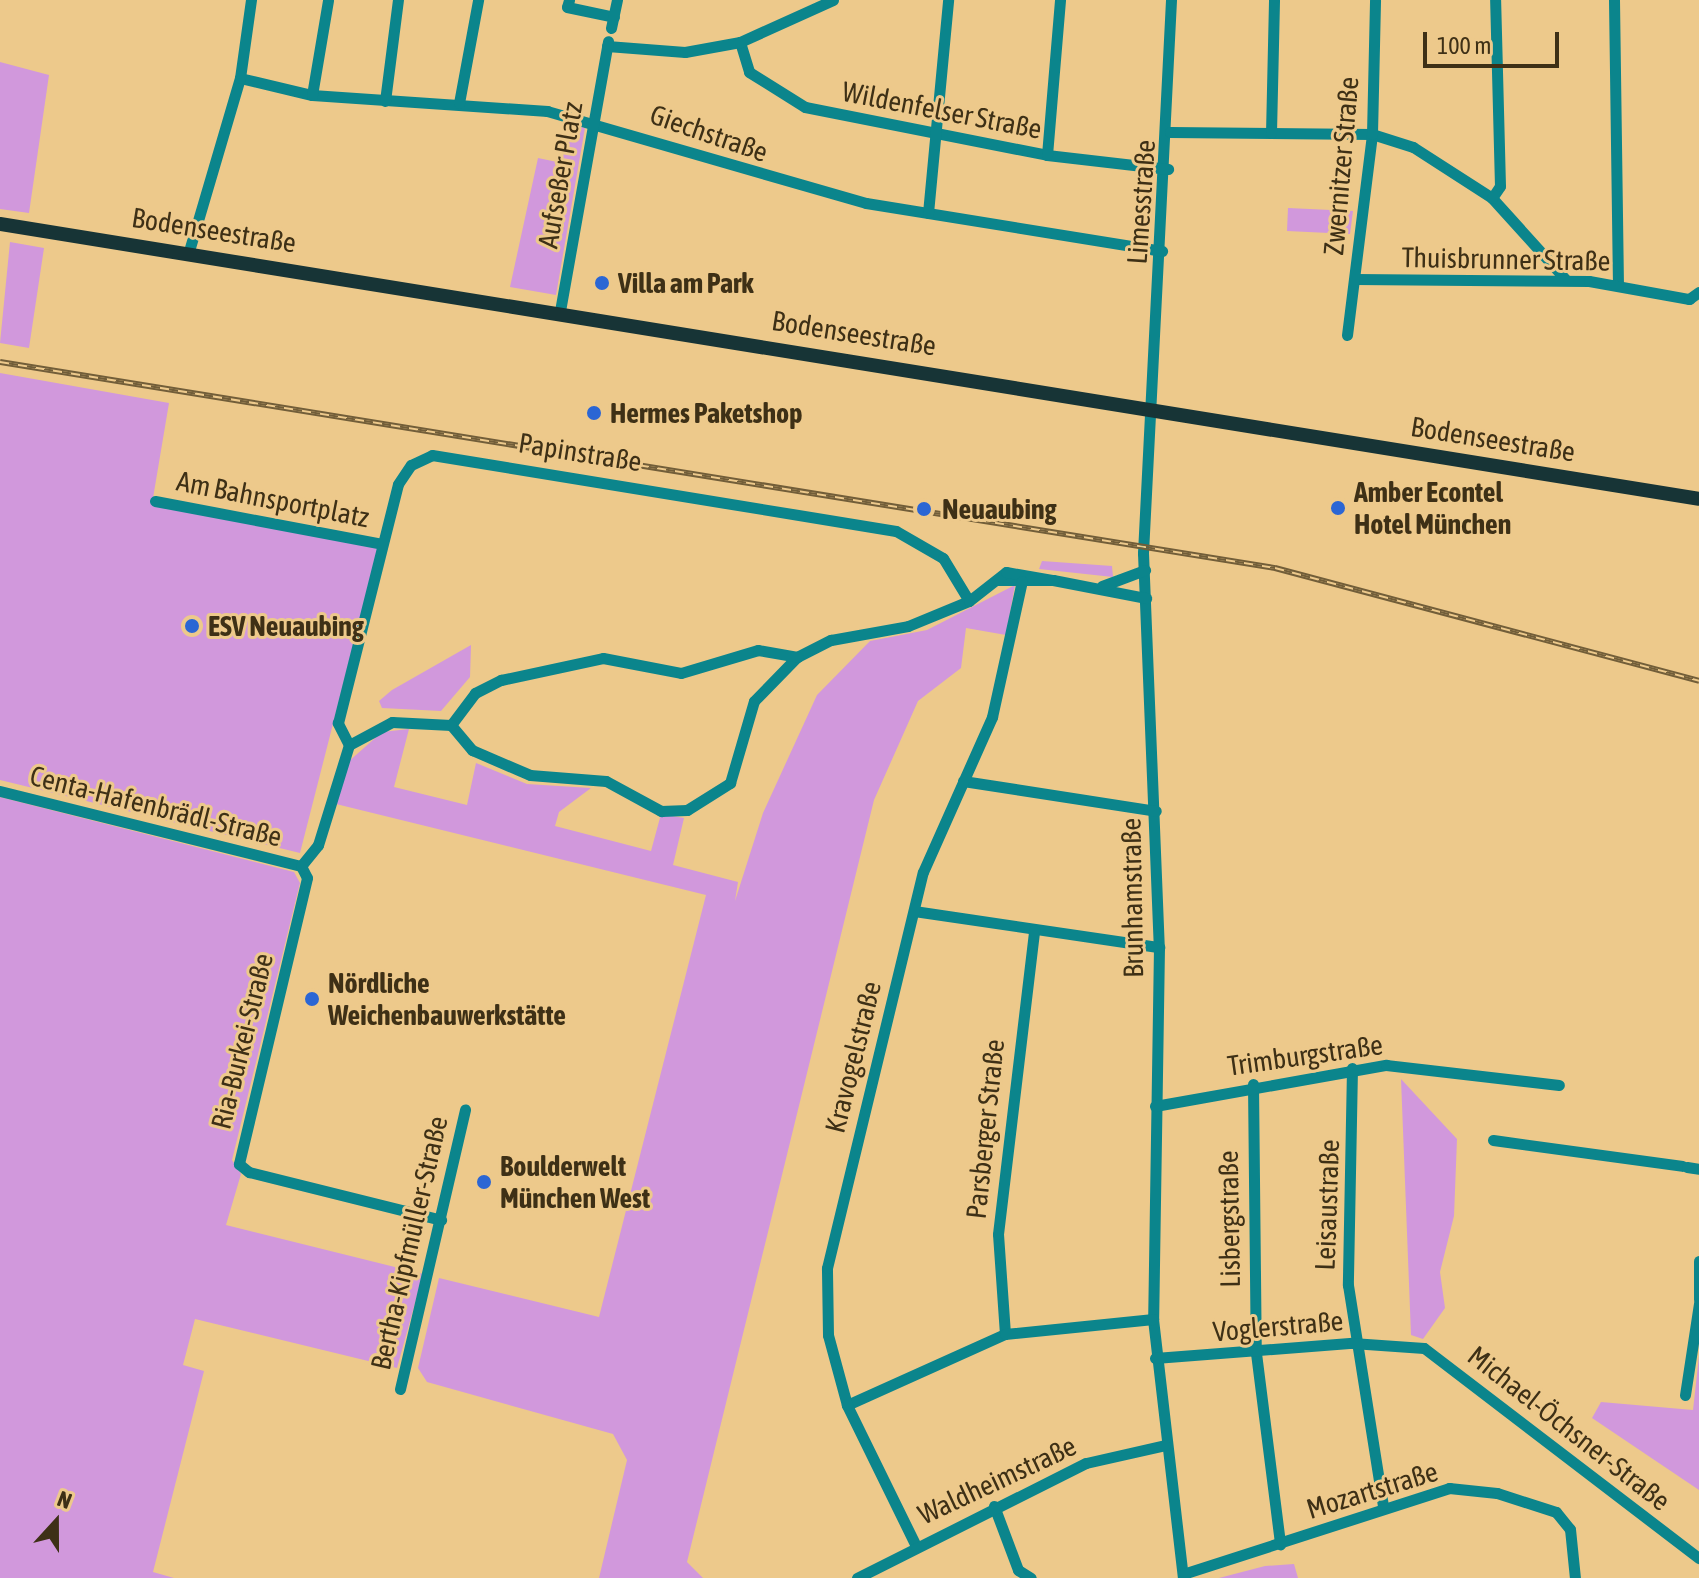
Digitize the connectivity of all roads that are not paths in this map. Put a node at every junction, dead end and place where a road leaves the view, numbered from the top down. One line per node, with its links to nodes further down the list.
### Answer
1 (251, 0): 16 (street)
2 (328, 0): 17 (street)
3 (398, 0): 18 (street)
4 (478, 0): 19 (street)
5 (569, 0): 6 (street)
6 (617, 0)
7 (833, 0): 15 (street, Aufseßer Platz)
8 (948, 0): 24 (street)
9 (1060, 0): 25 (street)
10 (1171, 0): 21 (street, Limesstraße)
11 (1274, 0): 22 (street)
12 (1375, 0): 23 (street, Zwernitzer Straße)
13 (1495, 0): 27 (street)
14 (1614, 0): 34 (street)
15 (740, 42): 20 (street, Aufseßer Platz); 24 (street, Wildenfelser Straße)
16 (240, 78): 17 (street, Giechstraße); 30 (street)
17 (312, 95): 18 (street, Giechstraße)
18 (385, 101): 19 (street, Giechstraße)
19 (459, 103): 20 (street, Giechstraße)
20 (594, 121): 28 (street, Giechstraße); 36 (street, Aufseßer Platz)
21 (1170, 132): 22 (street); 26 (street, Limesstraße)
22 (1271, 133): 23 (street)
23 (1372, 134): 27 (street); 32 (street, Zwernitzer Straße)
24 (936, 136): 25 (street, Wildenfelser Straße); 28 (street)
25 (1047, 155): 26 (street, Wildenfelser Straße)
26 (1168, 169): 31 (street, Limesstraße)
27 (1492, 198): 33 (street)
28 (928, 213): 31 (street, Giechstraße)
29 (0, 224): 30 (main road, Bodenseestraße)
30 (189, 251): 36 (main road, Bodenseestraße)
31 (1162, 251): 38 (street, Limesstraße)
32 (1355, 279): 33 (street, Thuisbrunner Straße); 37 (street, Zwernitzer Straße)
33 (1566, 280): 34 (street, Thuisbrunner Straße)
34 (1618, 284): 35 (street, Thuisbrunner Straße)
35 (1699, 292)
36 (560, 311): 38 (main road, Bodenseestraße)
37 (1347, 335)
38 (1150, 407): 39 (main road, Bodenseestraße); 42 (street, Brunhamstraße)
39 (1699, 499)
40 (155, 501): 41 (street, Am Bahnsportplatz)
41 (382, 544): 48 (street, Papinstraße); 51 (street, Papinstraße)
42 (1145, 570): 46 (street); 47 (street, Brunhamstraße)
43 (996, 580): 44 (street); 45 (street); 48 (street)
44 (1053, 580): 45 (street); 46 (street)
45 (1022, 581): 52 (street, Kravogelstraße)
46 (1101, 586): 47 (street)
47 (1146, 598): 54 (street, Brunhamstraße)
48 (969, 601): 49 (street)
49 (797, 657): 50 (street); 50 (street)
50 (451, 725): 51 (street)
51 (349, 745): 55 (street)
52 (963, 781): 54 (street); 56 (street, Kravogelstraße)
53 (0, 791): 55 (street, Centa-Hafenbrädl-Straße)
54 (1156, 811): 58 (street, Brunhamstraße)
55 (301, 866): 66 (street, Ria-Burkei-Straße)
56 (914, 911): 57 (street); 77 (street, Kravogelstraße)
57 (1034, 930): 58 (street); 70 (street, Parsberger Straße)
58 (1159, 947): 62 (street, Brunhamstraße)
59 (1352, 1068): 60 (street, Trimburgstraße); 61 (street, Trimburgstraße); 72 (street, Leisaustraße)
60 (1253, 1084): 62 (street, Trimburgstraße); 73 (street, Lisbergstraße)
61 (1559, 1085)
62 (1155, 1106): 69 (street, Brunhamstraße)
63 (465, 1109): 66 (street, Bertha-Kipfmüller-Straße)
64 (1493, 1140): 65 (street)
65 (1689, 1167)
66 (441, 1220): 75 (street, Bertha-Kipfmüller-Straße)
67 (1699, 1261): 68 (street)
68 (1699, 1301): 76 (street)
69 (1153, 1319): 70 (street); 74 (street, Brunhamstraße)
70 (1005, 1334): 77 (street)
71 (1406, 1342): 72 (street, Voglerstraße); 83 (street, Michael-Öchsner-Straße)
72 (1352, 1343): 73 (street, Voglerstraße); 80 (street, Leisaustraße)
73 (1256, 1353): 74 (street, Voglerstraße); 82 (street, Lisbergstraße)
74 (1155, 1358): 78 (street, Brunhamstraße)
75 (400, 1389)
76 (1685, 1395)
77 (847, 1405): 81 (street, Kravogelstraße)
78 (1165, 1445): 79 (street, Waldheimstraße); 84 (street, Brunhamstraße)
79 (994, 1506): 81 (street, Waldheimstraße); 86 (street)
80 (1383, 1507): 82 (street, Mozartstraße); 87 (street, Mozartstraße)
81 (915, 1544): 85 (street, Waldheimstraße)
82 (1280, 1544): 84 (street, Mozartstraße)
83 (1699, 1558)
84 (1183, 1576)
85 (857, 1578)
86 (1031, 1578)
87 (1575, 1578)

